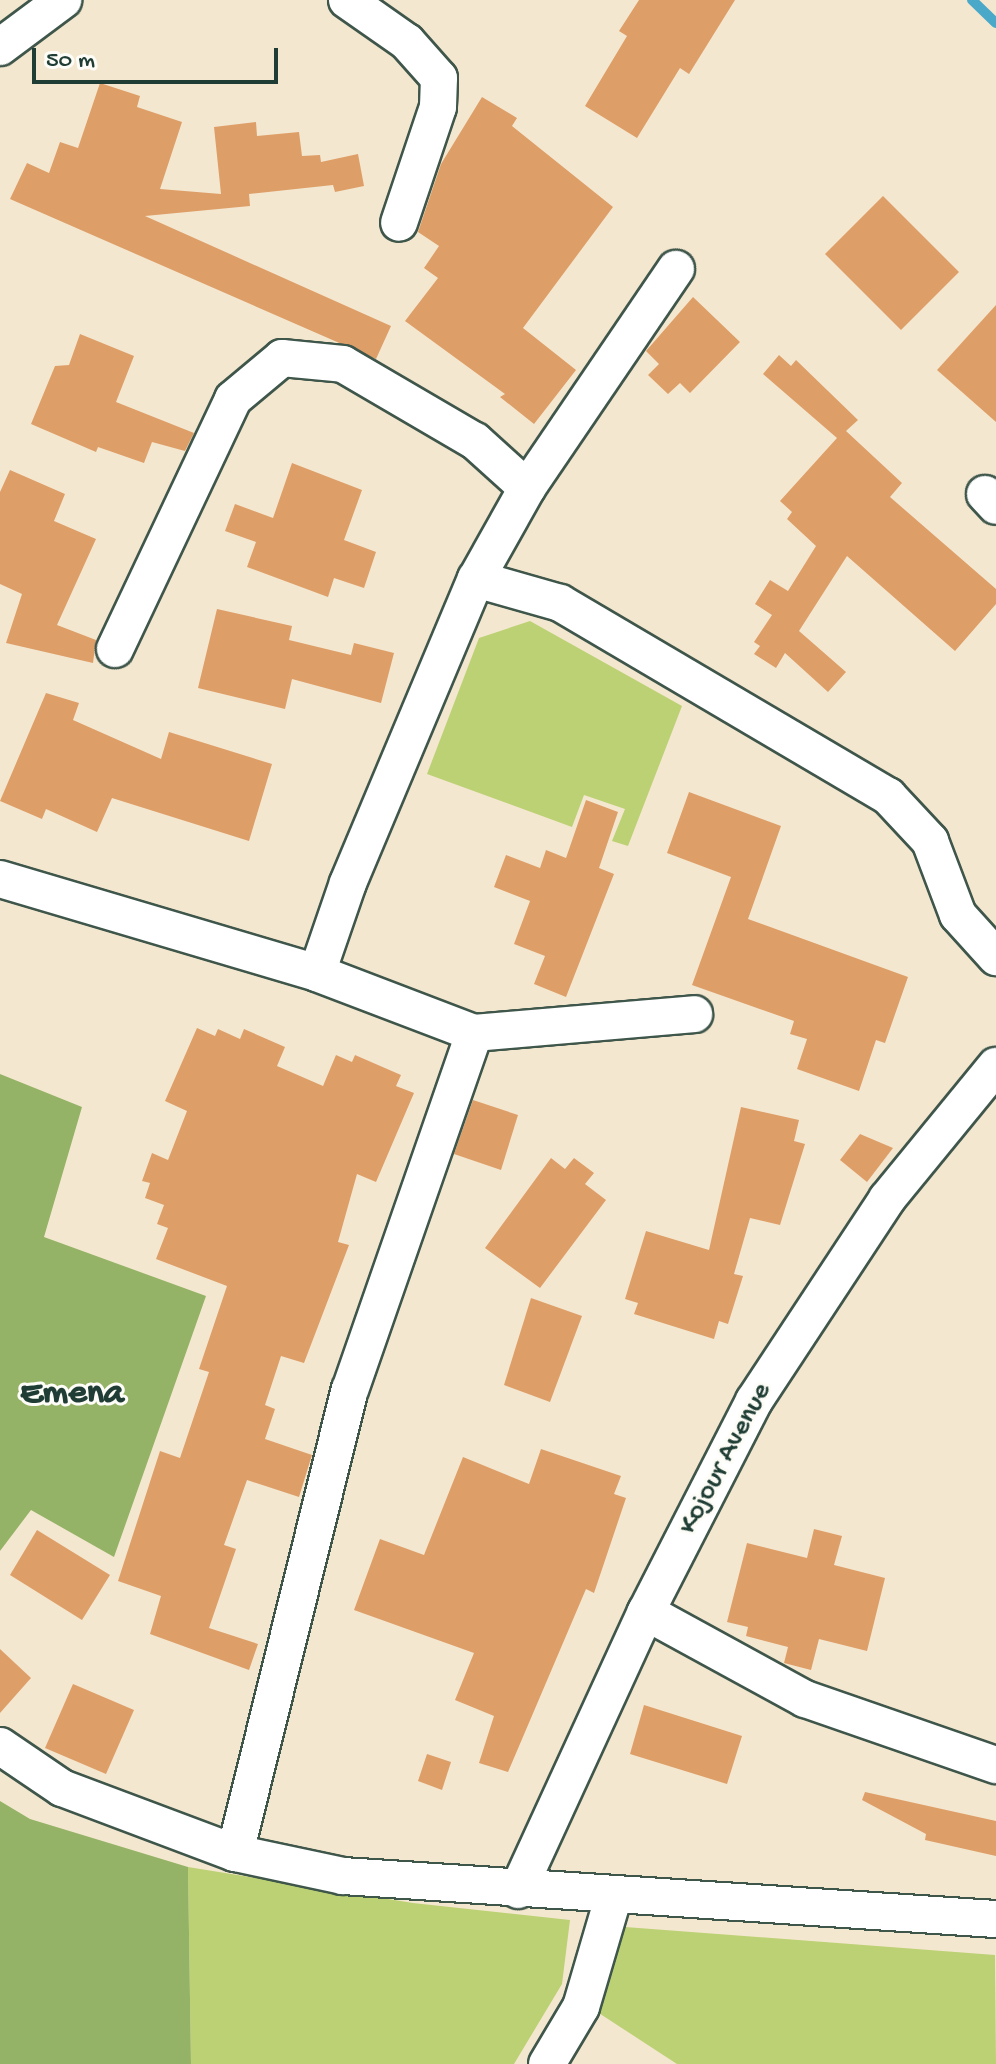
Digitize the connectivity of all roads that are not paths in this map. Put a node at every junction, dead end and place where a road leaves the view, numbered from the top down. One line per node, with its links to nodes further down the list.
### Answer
1 (63, 0): 3 (street)
2 (347, 0): 4 (street)
3 (0, 47)
4 (399, 223)
5 (676, 269): 6 (street)
6 (527, 488): 7 (street); 8 (street)
7 (476, 579): 10 (street); 11 (street)
8 (115, 649)
9 (0, 879): 11 (street)
10 (996, 957)
11 (317, 973): 13 (street)
12 (694, 1014): 13 (street)
13 (474, 1033): 18 (street)
14 (996, 1066): 15 (street, Kojour Avenue)
15 (646, 1612): 17 (street); 19 (street, Kojour Avenue)
16 (0, 1746): 18 (street)
17 (996, 1765)
18 (235, 1853): 19 (street)
19 (518, 1890): 20 (street)
20 (613, 1898): 21 (street); 22 (street)
21 (996, 1919)
22 (547, 2064)

